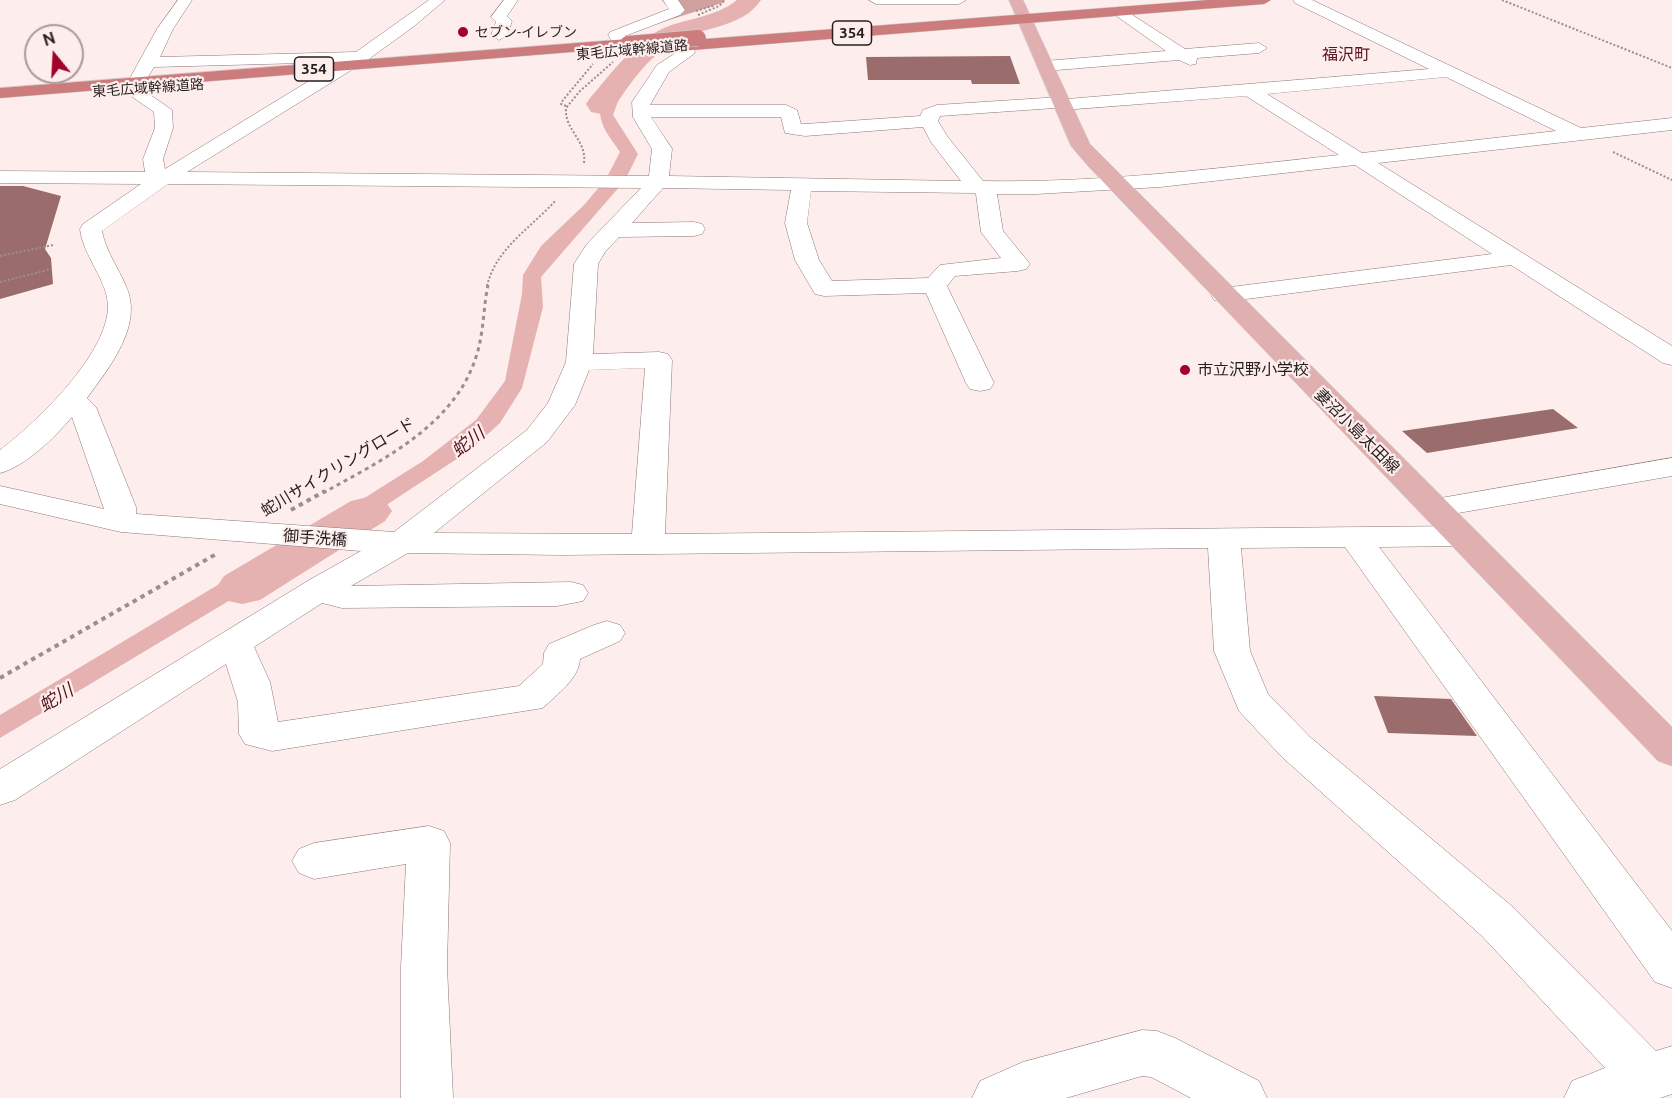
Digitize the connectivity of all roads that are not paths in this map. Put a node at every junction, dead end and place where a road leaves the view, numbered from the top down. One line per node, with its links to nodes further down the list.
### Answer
1 (185, 0): 17 (street)
2 (438, 0): 18 (street)
3 (511, 0): 12 (street)
4 (670, 0): 15 (street)
5 (876, 0): 6 (street)
6 (959, 0)
7 (1195, 0): 10 (highway, 東毛広域幹線道路 / 354)
8 (1264, 0): 11 (highway, 東毛広域幹線道路 / 354)
9 (1300, 0): 21 (street)
10 (1021, 11): 11 (highway, 東毛広域幹線道路 / 354); 13 (highway, 東毛広域幹線道路 / 354); 19 (main road, 妻沼小島太田線)
11 (1120, 12): 16 (street)
12 (499, 35)
13 (688, 43): 15 (highway, 東毛広域幹線道路 / 354); 28 (street)
14 (1259, 48): 16 (street)
15 (622, 49): 18 (highway, 東毛広域幹線道路 / 354)
16 (1182, 54): 19 (street); 20 (street)
17 (149, 62): 18 (street); 23 (street)
18 (346, 66): 23 (highway, 東毛広域幹線道路 / 354); 34 (street)
19 (1045, 66): 27 (main road, 妻沼小島太田線)
20 (1200, 67)
21 (1449, 72): 24 (street); 31 (street)
22 (1218, 79): 24 (street)
23 (137, 86): 25 (highway, 東毛広域幹線道路 / 354); 26 (highway, 東毛広域幹線道路 / 354); 34 (street)
24 (1243, 91): 27 (street); 32 (street)
25 (0, 93)
26 (0, 100)
27 (1061, 103): 29 (street); 37 (main road, 妻沼小島太田線)
28 (640, 111): 29 (street); 35 (street)
29 (929, 121): 38 (street)
30 (1672, 124): 31 (street)
31 (1579, 135): 32 (street)
32 (1356, 159): 37 (street); 41 (street)
33 (0, 177): 34 (street)
34 (162, 179): 35 (street); 47 (street)
35 (652, 182): 36 (street); 40 (street)
36 (802, 184): 38 (street); 42 (street)
37 (1117, 184): 38 (street); 43 (main road, 妻沼小島太田線)
38 (977, 187): 42 (street)
39 (693, 229): 40 (street)
40 (613, 230): 45 (street)
41 (1513, 258): 43 (street); 44 (street)
42 (935, 285): 46 (street)
43 (1222, 295): 51 (main road, 妻沼小島太田線)
44 (1672, 357)
45 (579, 362): 56 (street); 57 (street)
46 (980, 383)
47 (70, 400): 48 (street); 52 (street)
48 (0, 464)
49 (1672, 467): 51 (street)
50 (0, 495): 52 (street, 御手洗橋)
51 (1435, 508): 53 (main road, 妻沼小島太田線)
52 (121, 522): 56 (street, 御手洗橋)
53 (1462, 536): 54 (street, 御手洗橋); 62 (main road, 妻沼小島太田線)
54 (1355, 538): 55 (street, 御手洗橋); 65 (street)
55 (1224, 540): 57 (street, 御手洗橋); 66 (street)
56 (387, 542): 57 (street, 御手洗橋); 58 (street)
57 (648, 544)
58 (323, 587): 59 (street); 61 (street)
59 (571, 593)
60 (607, 633): 61 (street)
61 (223, 650): 63 (street)
62 (1672, 751)
63 (0, 789)
64 (314, 861): 67 (street)
65 (1672, 967)
66 (1660, 1074): 70 (street)
67 (427, 1098)
68 (998, 1098): 69 (street)
69 (1241, 1098)
70 (1590, 1098)

